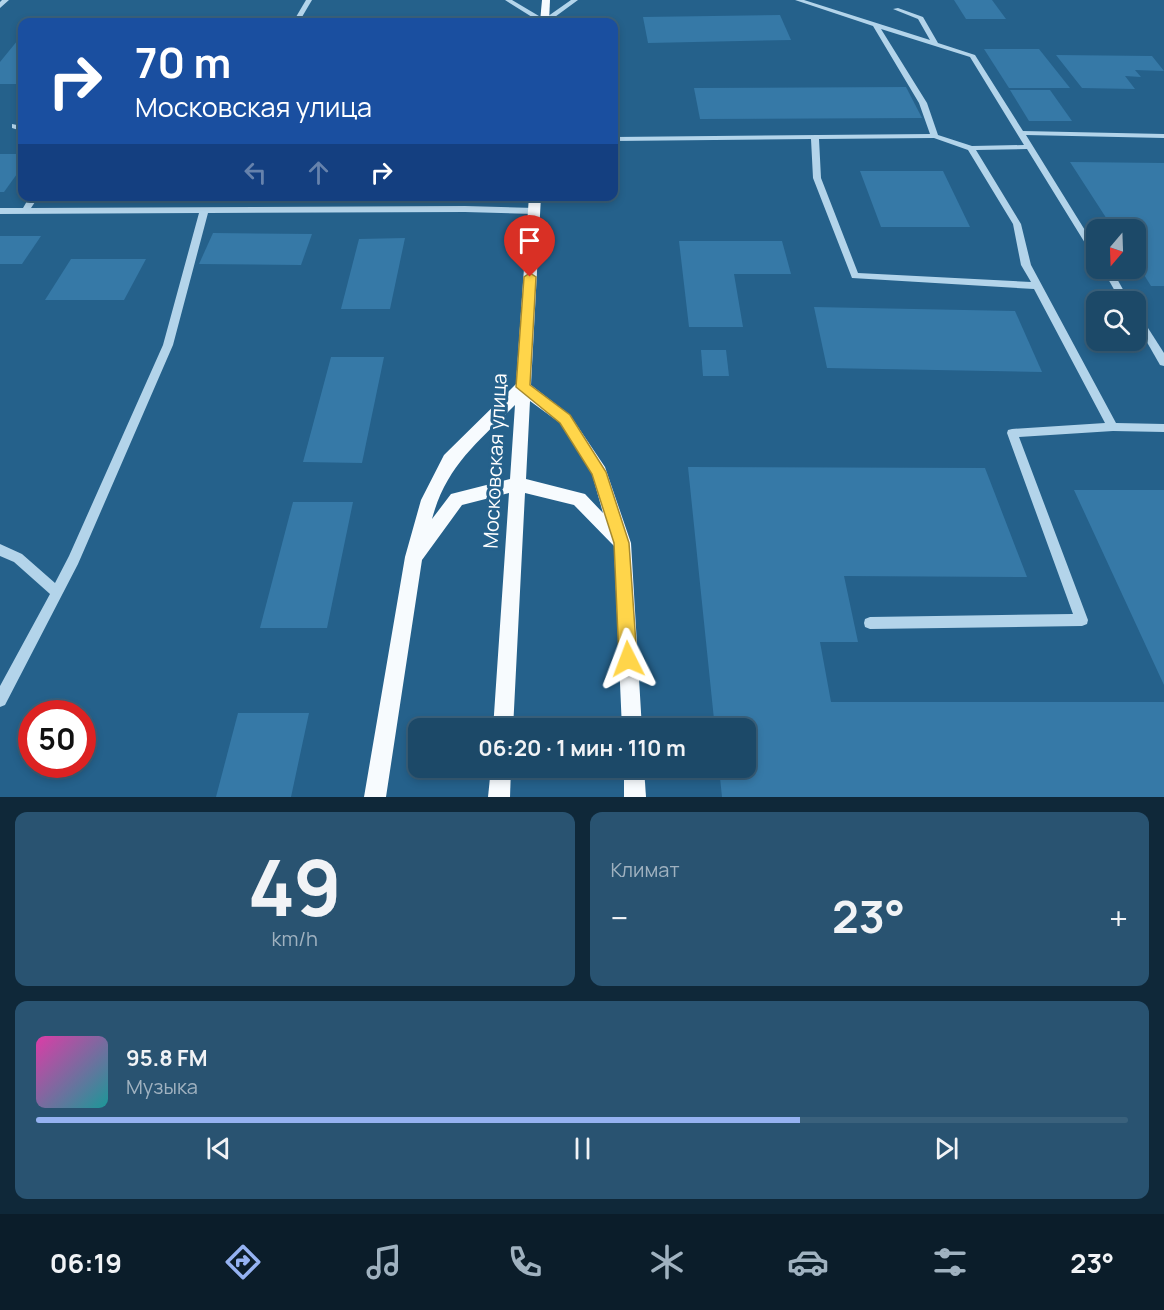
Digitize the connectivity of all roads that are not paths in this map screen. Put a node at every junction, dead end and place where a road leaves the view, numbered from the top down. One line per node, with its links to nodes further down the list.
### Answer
1 (6, 0): 7 (street)
2 (309, 0): 9 (street)
3 (508, 0): 10 (street)
4 (546, 0): 11 (main road)
5 (575, 0): 12 (street)
6 (798, 0): 13 (street)
7 (0, 6)
8 (896, 9): 14 (street)
9 (298, 18)
10 (537, 18)
11 (544, 18)
12 (550, 18)
13 (874, 22): 14 (street); 16 (street)
14 (936, 43): 15 (street)
15 (1022, 133): 17 (street); 20 (street)
16 (935, 136): 18 (street); 21 (street)
17 (1164, 136)
18 (815, 137): 19 (street); 28 (street)
19 (618, 139)
20 (1030, 147): 21 (street); 27 (street)
21 (971, 148): 28 (street)
22 (31, 201): 26 (street)
23 (534, 204): 24 (street); 31 (main road, Московская улица)
24 (204, 210): 26 (street); 38 (street)
25 (0, 211): 26 (street)
26 (25, 211)
27 (1086, 238)
28 (1037, 286): 32 (street)
29 (1146, 332): 30 (street)
30 (1164, 362)
31 (523, 387): 34 (main road, Московская улица); 35 (main road); 37 (main road)
32 (1113, 427): 33 (street); 39 (street)
33 (1164, 428)
34 (518, 484): 35 (main road); 37 (main road); 41 (main road, Московская улица)
35 (622, 543): 42 (main road)
36 (0, 550): 38 (street)
37 (414, 557): 45 (main road)
38 (57, 592): 40 (street)
39 (870, 623)
40 (0, 700)
41 (504, 718)
42 (631, 718)
43 (500, 778): 46 (main road)
44 (634, 778): 47 (main road)
45 (375, 797)
46 (499, 797)
47 (635, 797)

